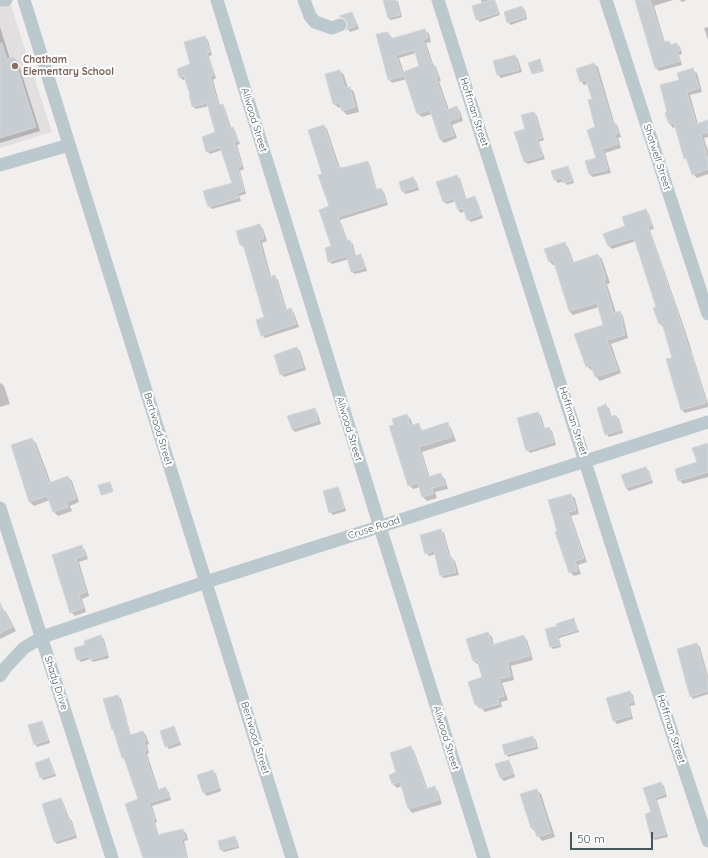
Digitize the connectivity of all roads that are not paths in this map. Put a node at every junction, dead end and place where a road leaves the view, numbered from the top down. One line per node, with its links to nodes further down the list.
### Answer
1 (0, 0): 2 (street)
2 (6, 0)
3 (24, 0): 9 (street, Bertwood Street)
4 (217, 0): 15 (street, Allwood Street)
5 (304, 0): 8 (street)
6 (438, 0): 13 (street, Hoffman Street)
7 (606, 0): 11 (street, Shotwell Street)
8 (340, 25)
9 (69, 145): 10 (street); 16 (street, Bertwood Street)
10 (0, 165)
11 (708, 314)
12 (708, 422): 13 (street, Cruse Road)
13 (586, 461): 15 (street, Cruse Road); 19 (street, Hoffman Street)
14 (0, 508): 17 (street, Shady Drive)
15 (380, 527): 16 (street, Cruse Road); 22 (street, Allwood Street)
16 (206, 582): 17 (street, Cruse Road); 21 (street, Bertwood Street)
17 (42, 637): 18 (street, Cruse Road); 20 (street, Shady Drive)
18 (0, 676)
19 (708, 840)
20 (112, 858)
21 (292, 858)
22 (484, 858)

